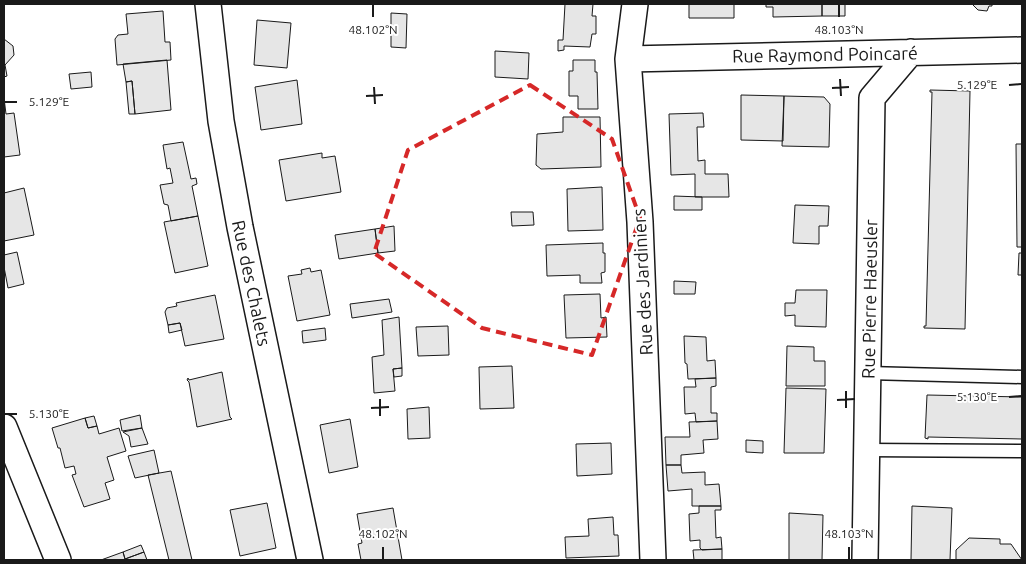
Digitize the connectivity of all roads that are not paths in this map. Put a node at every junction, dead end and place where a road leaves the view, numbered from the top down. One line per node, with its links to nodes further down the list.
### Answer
1 (208, 4): 12 (street, Rue des Chalets)
2 (635, 4): 5 (street, Rue des Jardiniers)
3 (1022, 50): 4 (street, Rue Raymond Poincaré)
4 (911, 52): 5 (street, Rue Raymond Poincaré); 6 (street, Rue Pierre Haeusler)
5 (628, 59): 13 (street, Rue des Jardiniers)
6 (868, 373): 7 (lane); 9 (street, Rue Pierre Haeusler)
7 (1022, 376)
8 (4, 427): 11 (street)
9 (866, 450): 10 (lane); 14 (street, Rue Pierre Haeusler)
10 (1022, 451)
11 (58, 560)
12 (310, 560)
13 (653, 560)
14 (865, 560)

